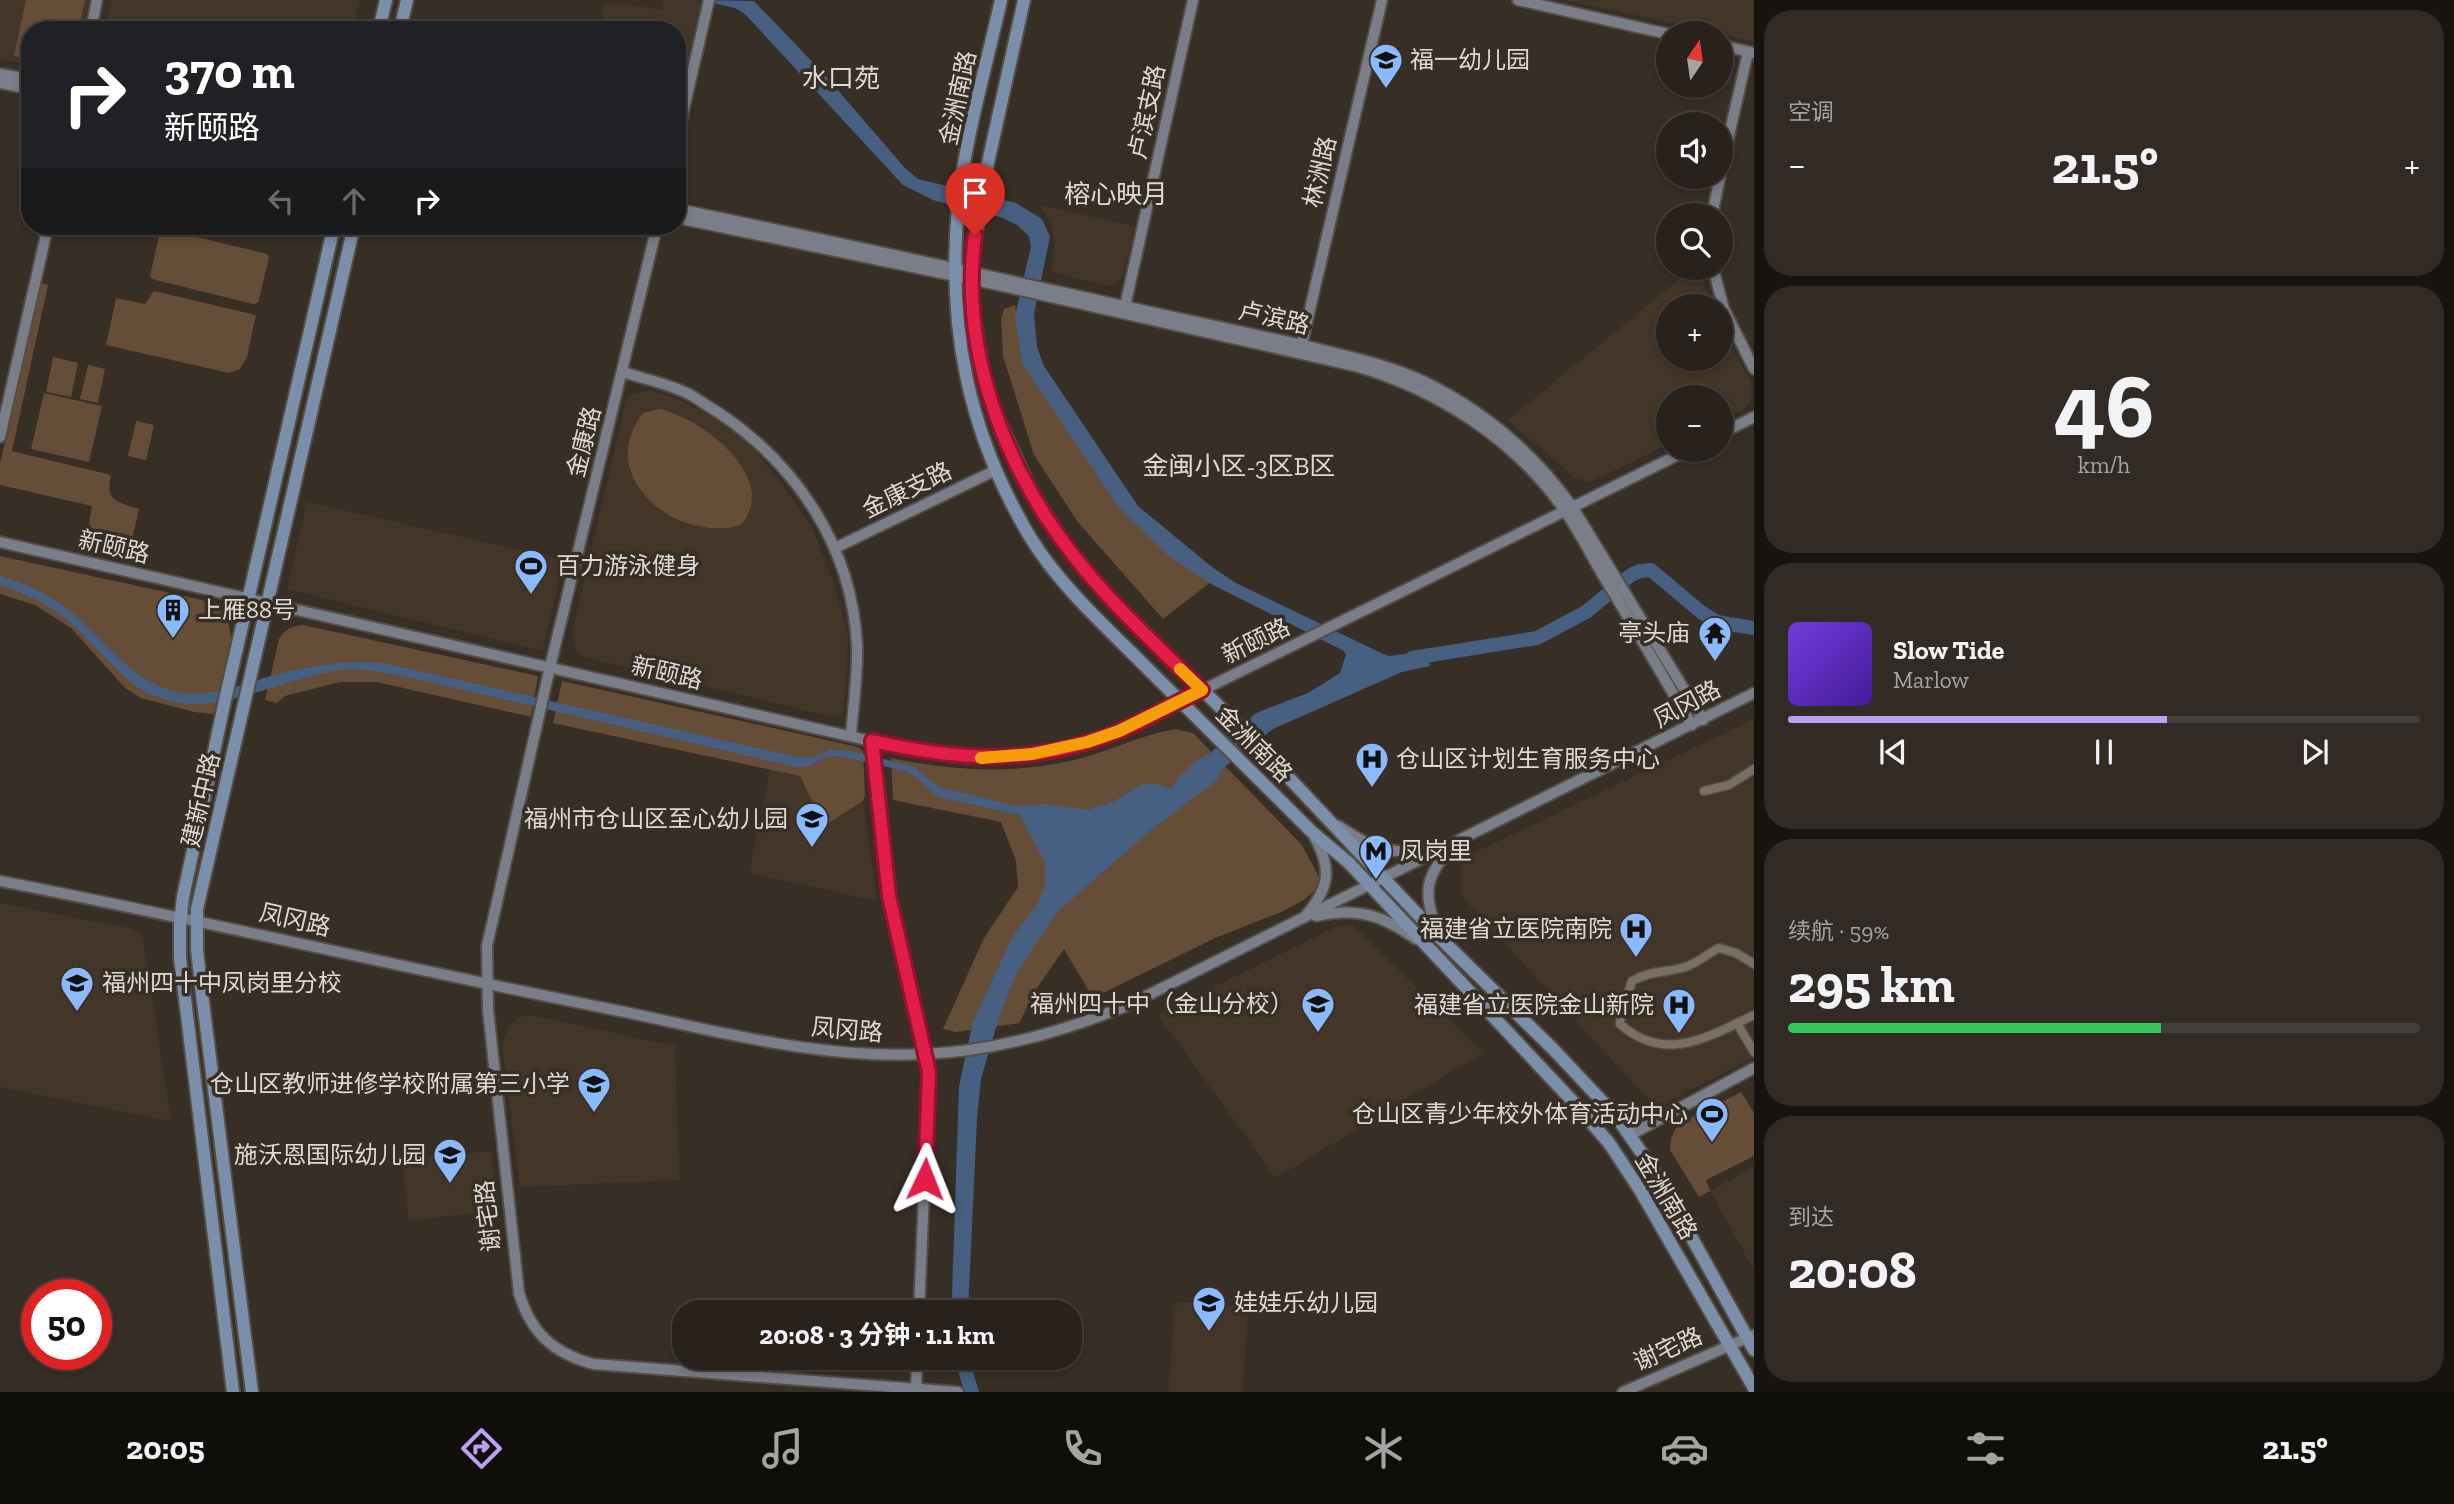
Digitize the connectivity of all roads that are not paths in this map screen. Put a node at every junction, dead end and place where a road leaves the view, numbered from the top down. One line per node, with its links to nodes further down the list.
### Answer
1 (97, 0): 10 (street)
2 (386, 0): 11 (main road)
3 (407, 0): 12 (main road)
4 (1001, 0): 28 (main road, 金洲南路)
5 (1024, 0): 29 (main road, 金洲南路)
6 (1193, 0): 31 (street, 卢滨支路)
7 (1382, 0): 32 (street, 林洲路)
8 (1518, 0): 13 (street)
9 (708, 2): 20 (street)
10 (93, 21)
11 (381, 21)
12 (402, 21)
13 (1656, 31)
14 (1733, 48): 15 (street)
15 (1751, 52): 21 (street)
16 (0, 74): 17 (street)
17 (21, 78)
18 (0, 83): 19 (street)
19 (21, 87)
20 (686, 99)
21 (1733, 124)
22 (686, 211): 28 (street)
23 (686, 220): 28 (street)
24 (46, 235): 37 (street)
25 (332, 235): 43 (main road, 建新中路)
26 (352, 235): 44 (main road, 建新中路)
27 (655, 235): 34 (street, 金康路)
28 (956, 272): 29 (street); 39 (main road, 金洲南路)
29 (971, 275): 31 (street, 卢滨路); 46 (main road, 金洲南路)
30 (1716, 280): 33 (street)
31 (1125, 310): 32 (street, 卢滨路)
32 (1300, 350): 40 (street, 卢滨路)
33 (1754, 369)
34 (623, 372): 42 (street); 45 (street, 金康路)
35 (1754, 417): 36 (street)
36 (1733, 428)
37 (0, 437)
38 (1665, 462): 40 (street)
39 (996, 470): 42 (street, 金康支路); 48 (main road, 金洲南路)
40 (1569, 510): 46 (street, 新颐路); 49 (street, 卢滨路)
41 (0, 542): 43 (street, 新颐路)
42 (835, 548): 50 (street)
43 (248, 599): 44 (street, 新颐路); 60 (main road, 建新中路)
44 (267, 604): 45 (street, 新颐路); 62 (main road, 建新中路)
45 (550, 667): 50 (street, 新颐路); 66 (street, 谢宅路)
46 (1202, 690): 48 (street, 新颐路); 54 (main road, 金洲南路)
47 (1754, 693): 49 (street, 凤冈路)
48 (1180, 701): 51 (street, 新颐路); 55 (main road, 金洲南路)
49 (1698, 722): 56 (street, 凤冈路)
50 (851, 736): 51 (street, 新颐路)
51 (872, 741): 70 (street)
52 (1754, 769): 53 (street)
53 (1704, 791)
54 (1332, 821): 56 (street); 57 (main road, 金洲南路)
55 (1311, 831): 59 (main road, 金洲南路); 61 (street)
56 (1455, 844): 57 (street, 凤冈路); 63 (street)
57 (1384, 879): 59 (street, 凤冈路); 63 (main road, 金洲南路)
58 (0, 881): 60 (street, 凤冈路)
59 (1370, 886): 61 (street, 凤冈路); 64 (main road, 金洲南路)
60 (180, 916): 62 (street, 凤冈路); 80 (main road, 建新中路)
61 (1303, 919): 64 (street); 70 (street, 凤冈路)
62 (197, 920): 66 (street, 凤冈路); 81 (main road, 建新中路)
63 (1440, 938): 72 (main road, 金洲南路)
64 (1424, 945): 75 (main road, 金洲南路)
65 (1754, 964): 68 (street)
66 (486, 984): 70 (street, 凤冈路); 79 (street, 谢宅路)
67 (1754, 1015): 68 (street)
68 (1737, 1023): 69 (street)
69 (1754, 1052)
70 (926, 1054): 73 (street)
71 (1754, 1068): 72 (street)
72 (1630, 1135): 74 (main road, 金洲南路)
73 (920, 1300)
74 (1751, 1336): 75 (street, 谢宅路); 76 (main road, 金洲南路)
75 (1730, 1345): 78 (main road, 金洲南路); 83 (street, 谢宅路)
76 (1754, 1350)
77 (917, 1370): 79 (street)
78 (1754, 1388)
79 (916, 1391): 82 (street, 谢宅路)
80 (233, 1392)
81 (251, 1392)
82 (958, 1392)
83 (1623, 1392)

